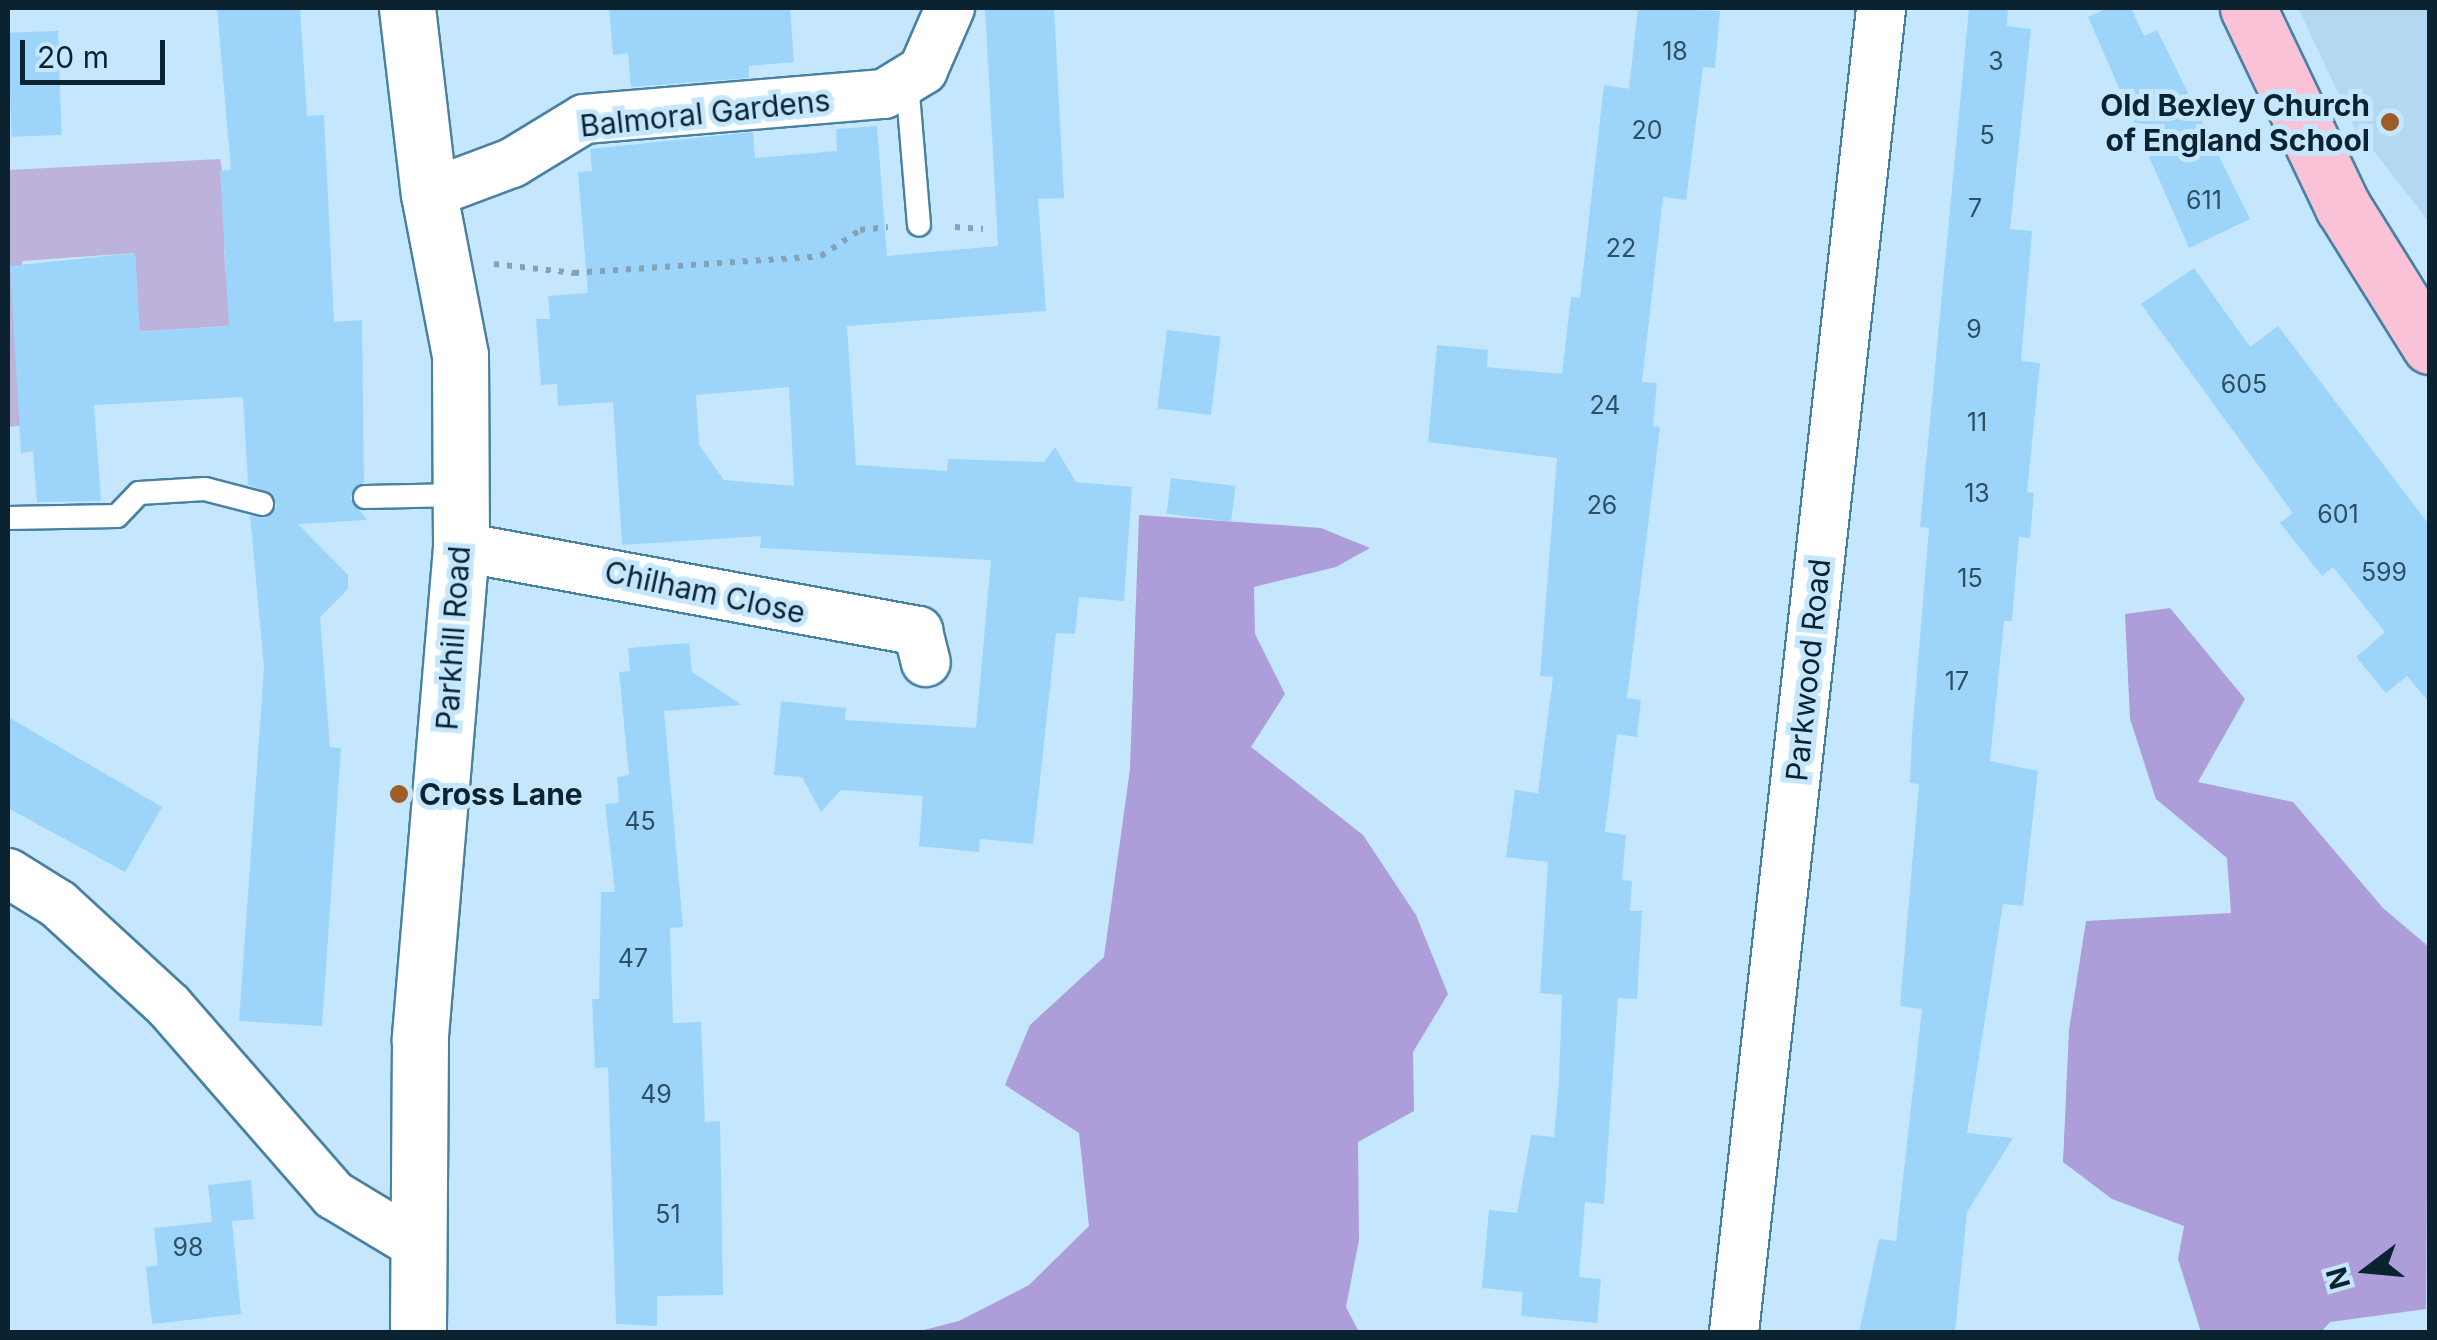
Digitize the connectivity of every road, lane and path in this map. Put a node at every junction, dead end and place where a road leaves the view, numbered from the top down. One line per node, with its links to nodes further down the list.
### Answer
1 (407, 8): 6 (main road, Parkhill Road)
2 (950, 8): 5 (street)
3 (1882, 8): 19 (street, Parkwood Road)
4 (2248, 8): 10 (main road)
5 (907, 82): 6 (street, Balmoral Gardens); 7 (lane)
6 (429, 194): 9 (main road, Parkhill Road)
7 (919, 224): 8 (path); 9 (path)
8 (984, 229)
9 (444, 273): 14 (main road, Parkhill Road)
10 (2430, 346)
11 (365, 497): 14 (lane)
12 (262, 504): 13 (lane)
13 (8, 518)
14 (461, 521): 15 (street, Chilham Close); 17 (main road, Parkhill Road)
15 (926, 662)
16 (8, 872): 17 (street)
17 (417, 1245): 18 (main road, Parkhill Road)
18 (418, 1332)
19 (1734, 1332)

